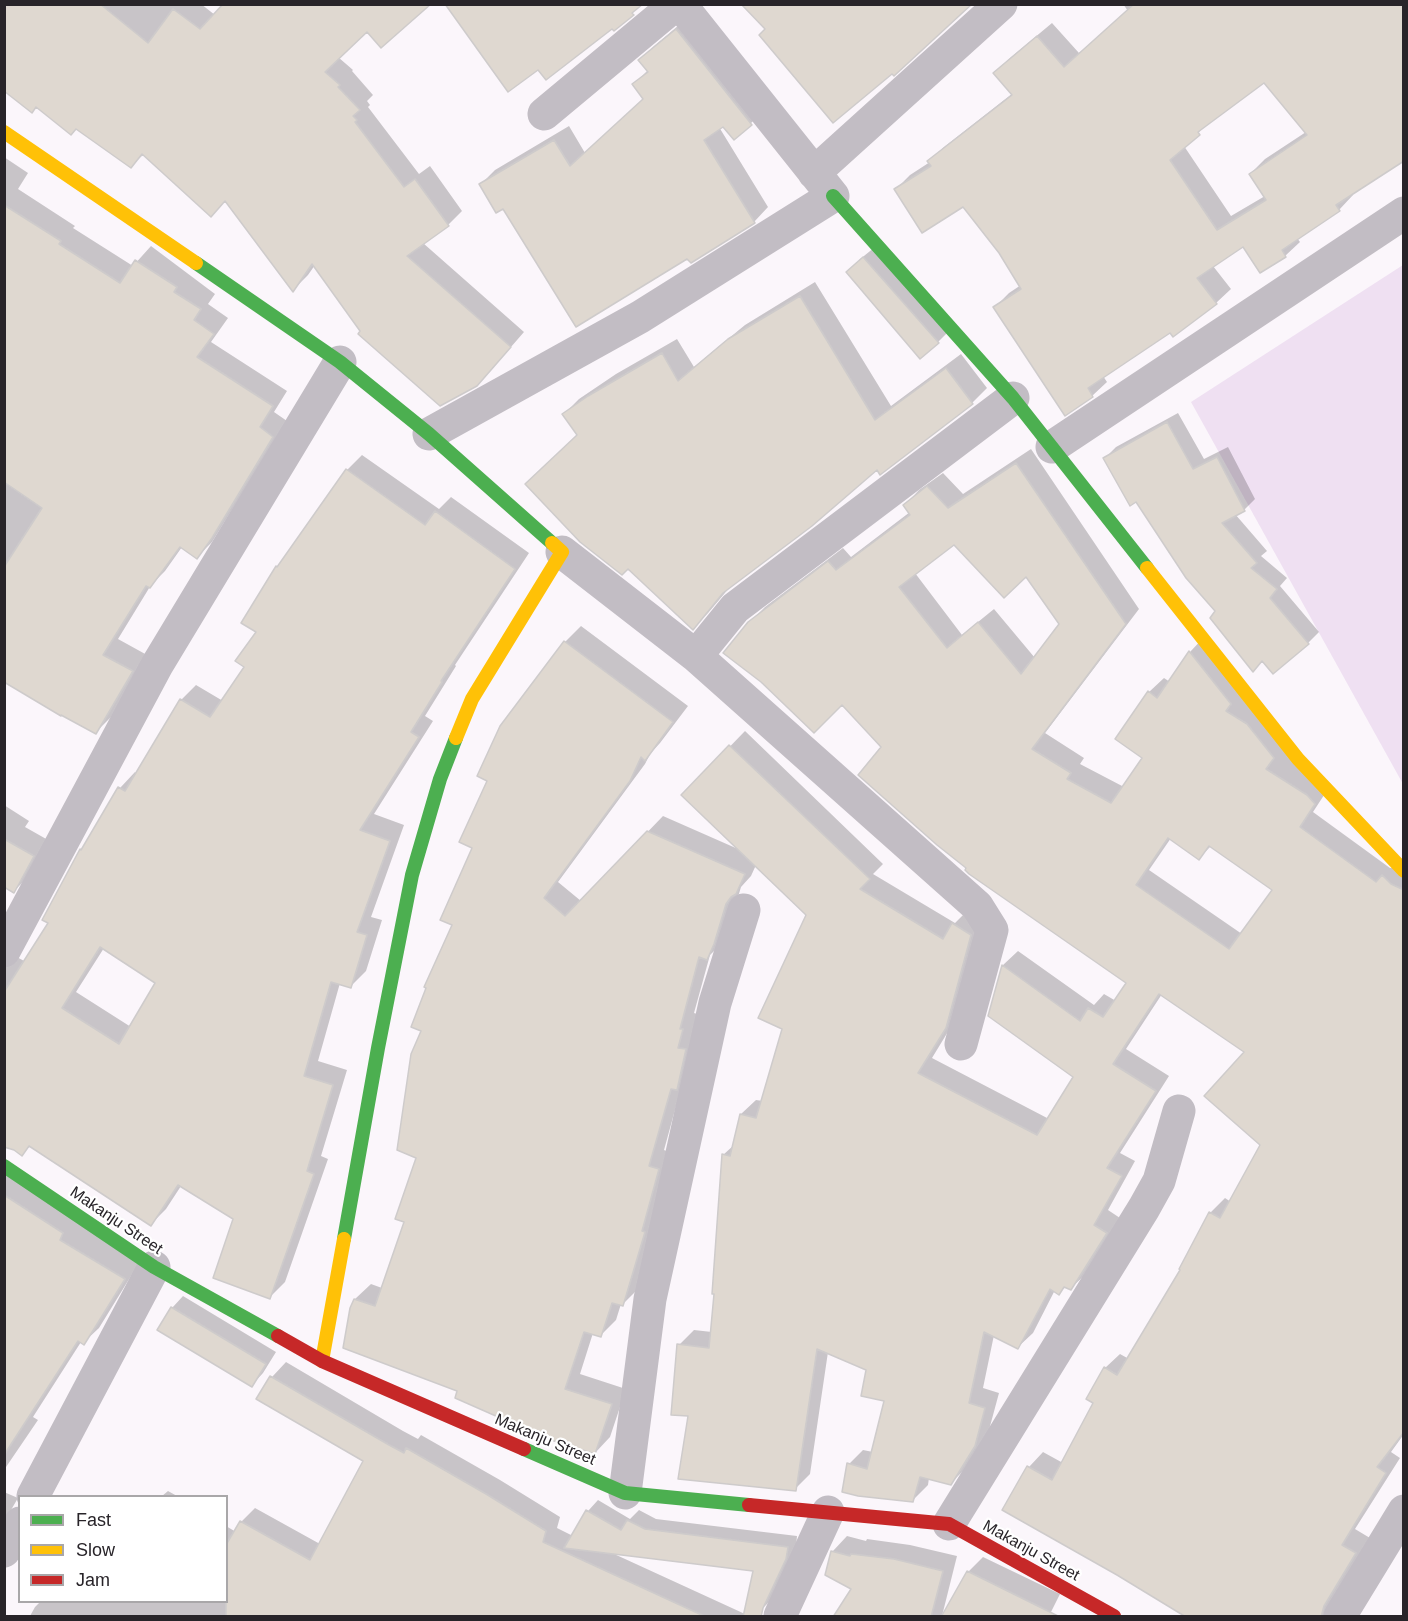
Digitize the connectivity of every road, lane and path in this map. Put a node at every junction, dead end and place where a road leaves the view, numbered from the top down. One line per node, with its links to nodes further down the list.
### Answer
1 (678, 4): 3 (street); 5 (street)
2 (1001, 4): 5 (street)
3 (544, 114)
4 (4, 132): 7 (street)
5 (823, 184): 8 (street); 9 (street)
6 (1404, 213): 10 (street)
7 (340, 362): 9 (street); 15 (street)
8 (1013, 399): 10 (street); 12 (street)
9 (429, 434): 11 (street)
10 (1052, 447): 13 (street)
11 (562, 552): 12 (street); 20 (street)
12 (696, 656): 16 (street)
13 (1404, 871)
14 (744, 909): 21 (street)
15 (4, 951)
16 (961, 1044)
17 (1179, 1111): 25 (street)
18 (4, 1166): 19 (street, Makanju Street)
19 (154, 1267): 20 (street, Makanju Street); 22 (street)
20 (322, 1361): 21 (street, Makanju Street)
21 (625, 1492): 24 (street, Makanju Street)
22 (34, 1495)
23 (1404, 1511): 30 (street)
24 (828, 1512): 25 (street, Makanju Street); 28 (street)
25 (949, 1524): 29 (street, Makanju Street)
26 (18, 1526): 27 (street)
27 (4, 1551)
28 (780, 1617)
29 (1114, 1617)
30 (1340, 1617)

